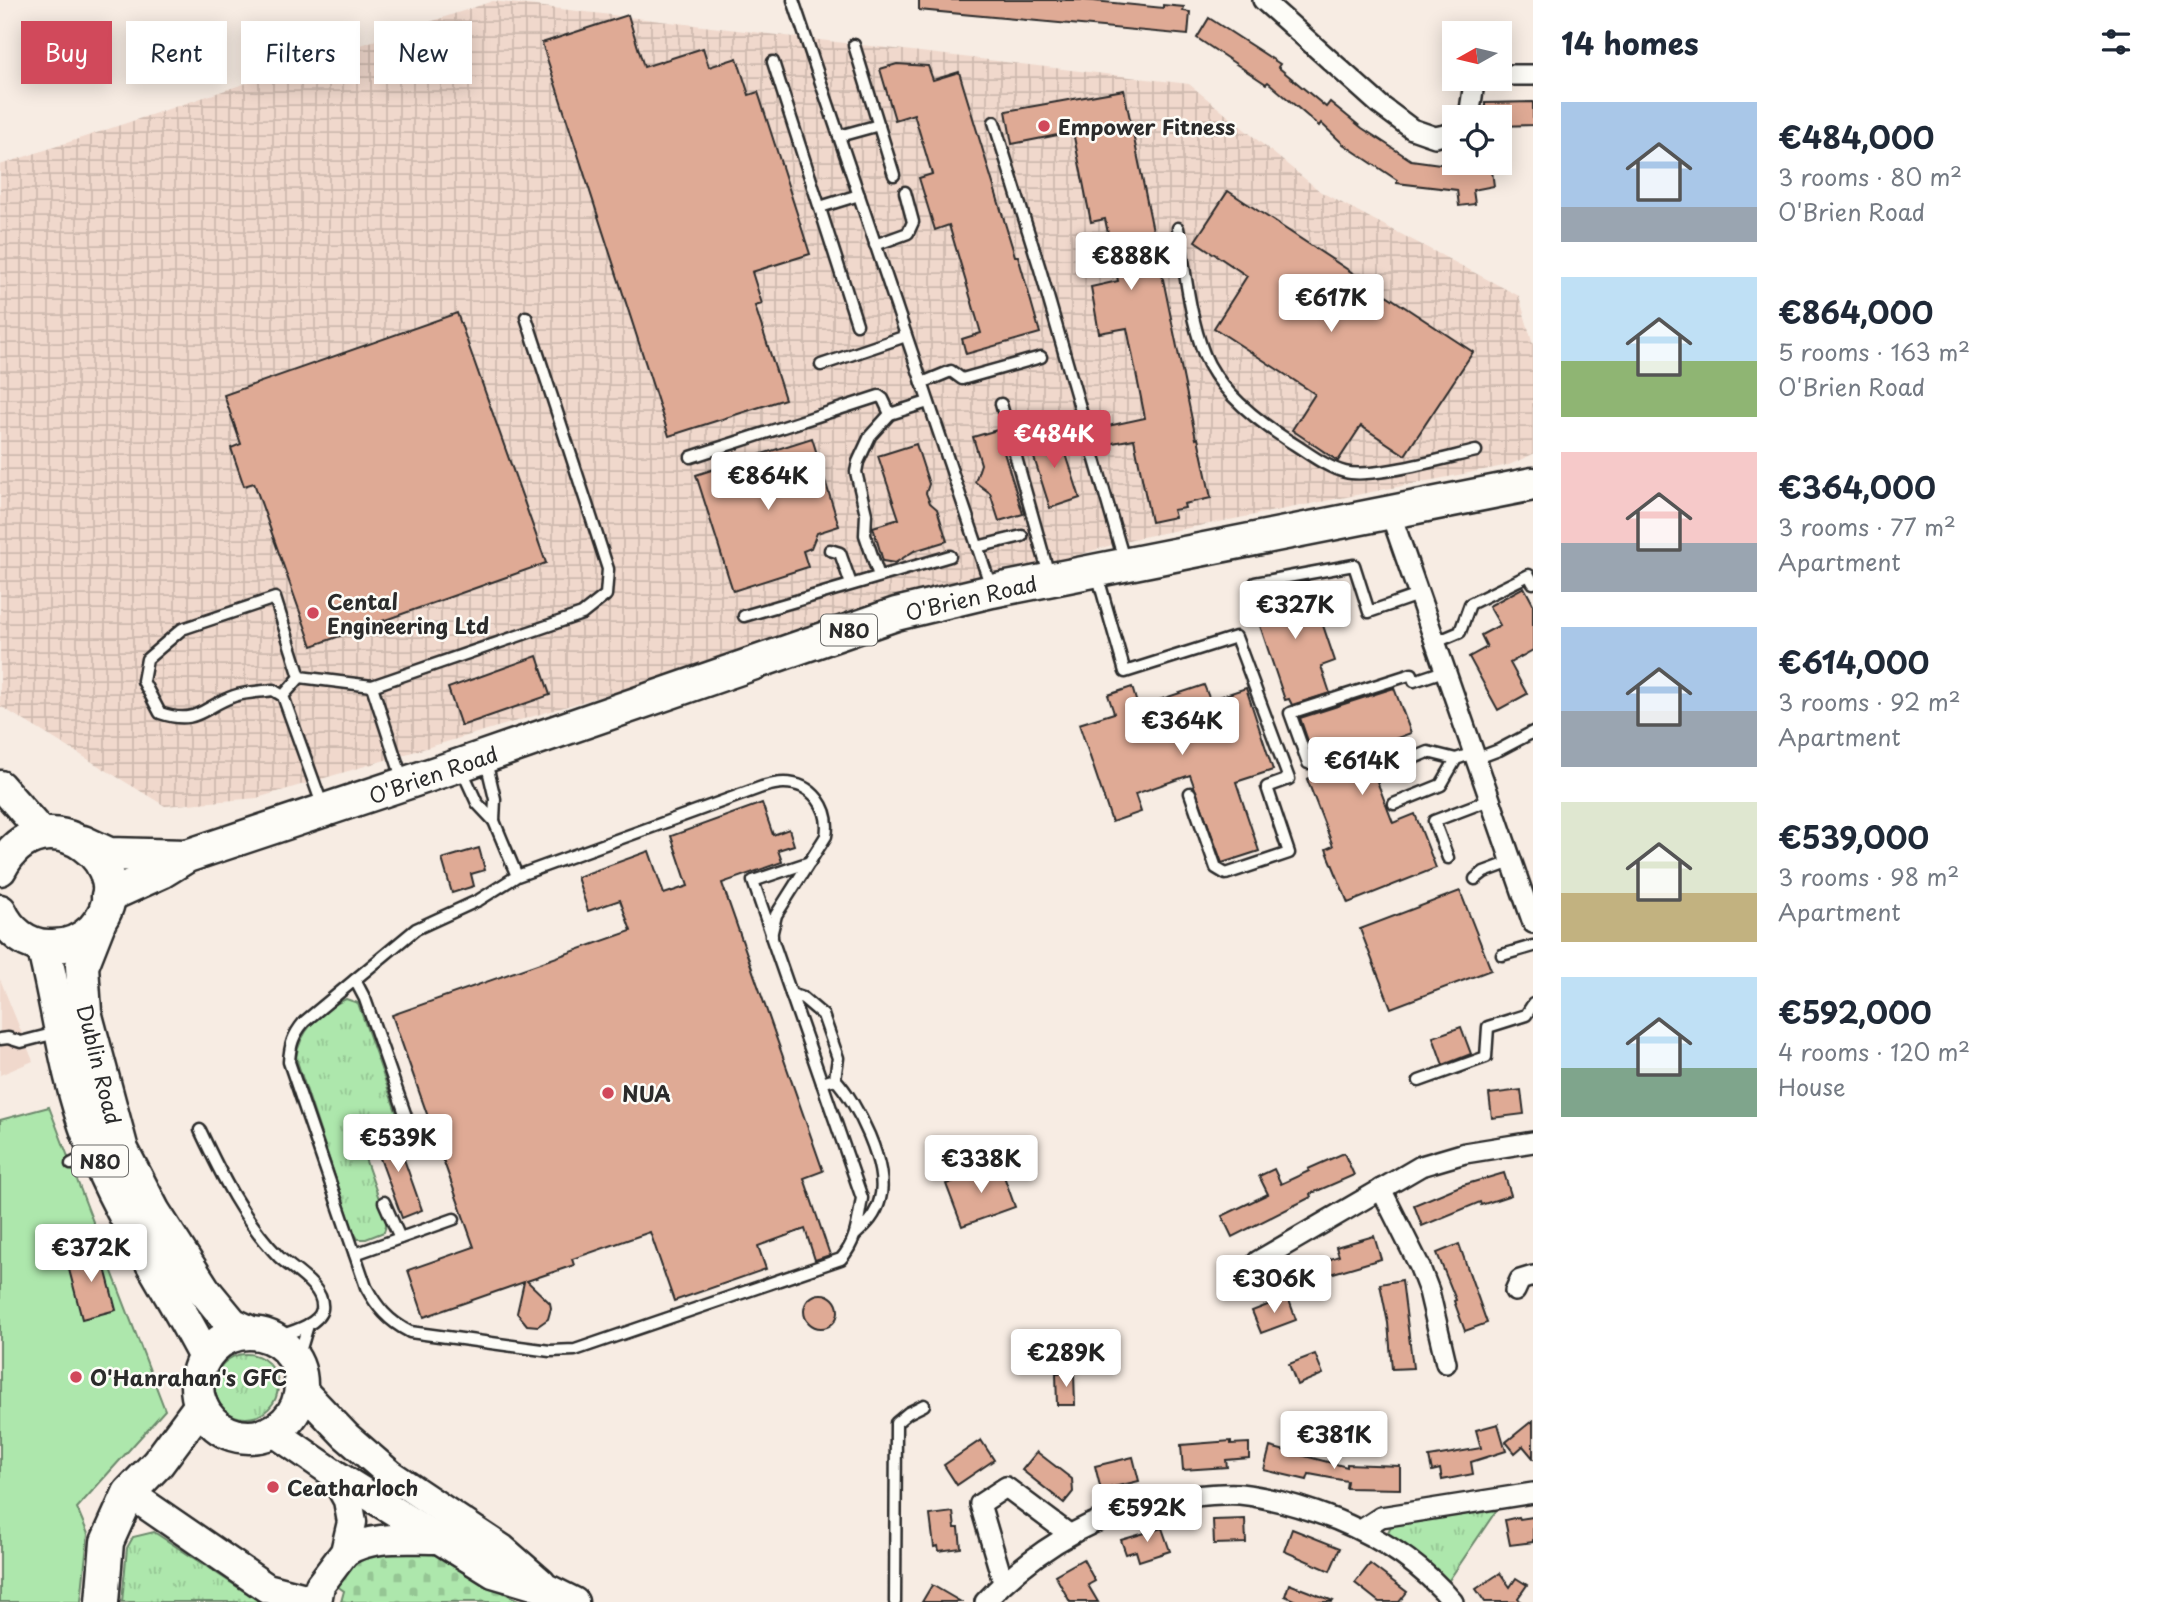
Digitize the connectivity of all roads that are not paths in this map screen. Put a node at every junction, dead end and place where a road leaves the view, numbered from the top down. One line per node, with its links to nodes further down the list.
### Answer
1 (793, 0): 9 (lane)
2 (1263, 0): 10 (street)
3 (854, 45): 8 (lane)
4 (773, 62): 14 (lane)
5 (1512, 75): 6 (street)
6 (1533, 75)
7 (994, 122): 34 (lane)
8 (879, 125): 9 (lane); 11 (lane)
9 (839, 136): 13 (lane)
10 (1442, 136)
11 (894, 175)
12 (905, 192): 16 (lane)
13 (859, 194): 14 (lane); 16 (lane)
14 (820, 207): 18 (lane)
15 (1178, 228): 26 (lane)
16 (875, 245): 19 (lane)
17 (526, 317): 46 (lane)
18 (857, 324)
19 (906, 336): 21 (lane); 22 (lane)
20 (1041, 358): 22 (lane)
21 (821, 365)
22 (922, 383): 23 (lane)
23 (928, 402): 25 (lane); 31 (lane)
24 (1001, 404): 36 (lane)
25 (890, 414): 27 (lane); 35 (lane)
26 (1476, 451)
27 (691, 457)
28 (1533, 484): 29 (main road, O'Brien Road / N80)
29 (1390, 512): 34 (main road, O'Brien Road / N80); 41 (street)
30 (1022, 536): 31 (lane)
31 (977, 547): 40 (lane)
32 (830, 550): 39 (lane)
33 (950, 556): 35 (lane)
34 (1110, 567): 36 (main road, O'Brien Road / N80); 55 (lane)
35 (879, 576): 39 (lane)
36 (1050, 579): 40 (main road, O'Brien Road / N80)
37 (1255, 583): 41 (lane)
38 (1533, 583): 43 (lane)
39 (851, 584): 42 (lane)
40 (992, 591): 50 (main road, O'Brien Road / N80)
41 (1418, 595): 43 (street)
42 (744, 616)
43 (1434, 643): 44 (street)
44 (1444, 671): 49 (street); 51 (lane)
45 (300, 677): 46 (lane); 47 (lane); 47 (lane)
46 (372, 685): 53 (lane)
47 (282, 696): 58 (lane)
48 (1533, 732): 49 (lane)
49 (1468, 757): 52 (lane); 56 (street); 57 (lane)
50 (472, 761): 53 (main road, O'Brien Road / N80); 59 (lane); 59 (lane)
51 (1308, 763)
52 (1380, 772)
53 (404, 784): 58 (main road, O'Brien Road / N80)
54 (0, 785): 60 (main road)
55 (1190, 793)
56 (1489, 800): 64 (lane); 66 (street)
57 (1394, 804)
58 (324, 810): 63 (main road, O'Brien Road / N80)
59 (494, 821): 67 (lane)
60 (43, 834): 61 (main road, N80); 62 (main road)
61 (79, 840): 63 (main road, O'Brien Road / N80); 69 (main road)
62 (2, 856)
63 (187, 856): 69 (main road, O'Brien Road / N80)
64 (1448, 858)
65 (810, 862): 67 (lane); 72 (lane); 72 (lane)
66 (1511, 862): 68 (lane); 70 (street)
67 (517, 876): 75 (lane)
68 (1475, 879)
69 (103, 909): 71 (main road, N80); 96 (main road, Dublin Road / N80)
70 (1533, 923)
71 (16, 932): 78 (main road, Dublin Road / N80)
72 (772, 936): 76 (lane)
73 (1533, 946): 74 (lane)
74 (1502, 956)
75 (355, 980): 83 (lane); 91 (lane)
76 (792, 994): 80 (lane); 82 (lane)
77 (1533, 1004): 81 (lane)
78 (60, 1032): 79 (lane); 97 (main road, Dublin Road / N80)
79 (0, 1039)
80 (835, 1079): 82 (lane); 89 (lane)
81 (1419, 1081)
82 (822, 1083): 89 (lane)
83 (408, 1125)
84 (200, 1130): 95 (lane)
85 (1533, 1142): 86 (street)
86 (1381, 1189): 92 (street); 98 (street)
87 (384, 1202): 90 (lane)
88 (454, 1219): 90 (lane)
89 (856, 1235): 91 (lane)
90 (400, 1238): 91 (lane)
91 (355, 1254)
92 (1250, 1272)
93 (1533, 1276): 94 (street)
94 (1515, 1292)
95 (308, 1325): 96 (lane); 99 (lane)
96 (261, 1335): 97 (main road); 99 (main road, N80)
97 (205, 1357): 100 (main road)
98 (1446, 1363)
99 (299, 1376): 102 (main road); 106 (main road)
100 (201, 1405): 103 (main road); 104 (main road)
101 (925, 1405): 118 (lane)
102 (274, 1432): 103 (main road); 105 (main road)
103 (232, 1435): 104 (main road)
104 (158, 1462): 107 (main road)
105 (333, 1473): 109 (main road); 113 (main road)
106 (391, 1475): 109 (main road); 115 (main road)
107 (129, 1493): 116 (main road); 117 (main road)
108 (1533, 1493): 110 (street)
109 (375, 1500): 112 (main road); 113 (main road)
110 (1361, 1530): 111 (street); 120 (street)
111 (1069, 1534): 114 (street); 114 (street)
112 (436, 1539): 113 (main road); 115 (main road)
113 (349, 1549): 116 (main road)
114 (1003, 1582): 119 (street)
115 (562, 1596)
116 (317, 1601)
117 (102, 1602)
118 (895, 1602)
119 (985, 1602)
120 (1452, 1602)

